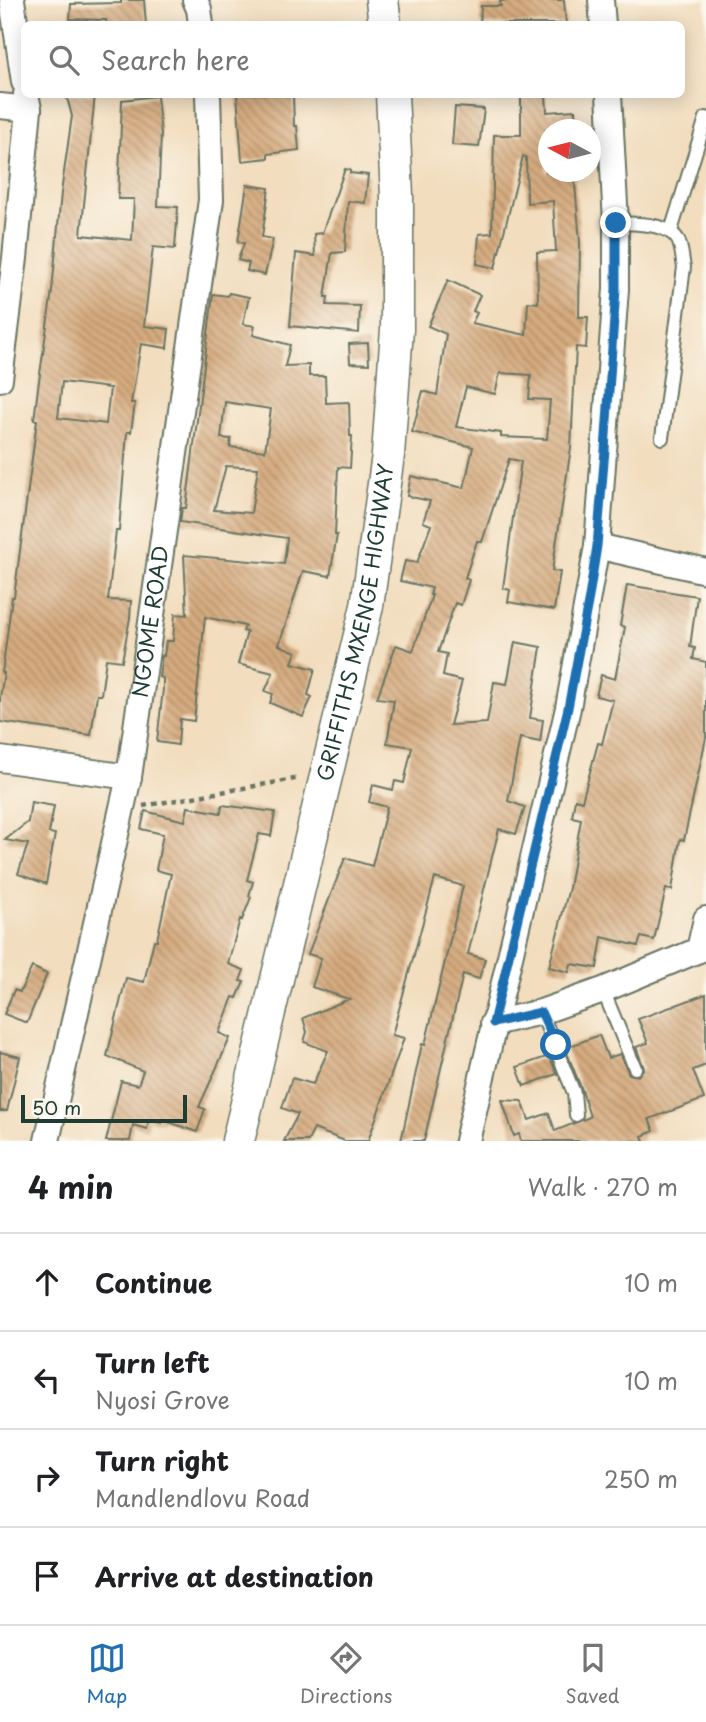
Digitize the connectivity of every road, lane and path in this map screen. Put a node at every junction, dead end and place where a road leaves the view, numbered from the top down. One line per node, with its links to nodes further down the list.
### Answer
1 (12, 0): 8 (street)
2 (195, 0): 5 (street)
3 (382, 0): 6 (street)
4 (601, 0): 7 (street)
5 (200, 21)
6 (385, 21)
7 (603, 21)
8 (21, 62)
9 (208, 98): 23 (street, NGOME ROAD)
10 (392, 98): 22 (street, GRIFFITHS MXENGE HIGHWAY)
11 (609, 98): 15 (street)
12 (28, 102): 13 (street); 17 (street)
13 (0, 106)
14 (706, 118): 16 (lane)
15 (616, 223): 16 (lane); 19 (street)
16 (671, 231): 18 (lane)
17 (0, 379)
18 (662, 438)
19 (597, 546): 20 (street); 29 (street)
20 (706, 571)
21 (0, 759): 23 (street)
22 (327, 769): 24 (path); 33 (street, GRIFFITHS MXENGE HIGHWAY)
23 (129, 777): 24 (street, NGOME ROAD)
24 (122, 809): 32 (street, NGOME ROAD)
25 (706, 919): 26 (street)
26 (702, 949): 27 (street)
27 (603, 990): 28 (street); 30 (lane)
28 (541, 1012): 29 (street); 31 (lane)
29 (493, 1023): 34 (street)
30 (635, 1068)
31 (576, 1115)
32 (47, 1141)
33 (238, 1141)
34 (467, 1141)

